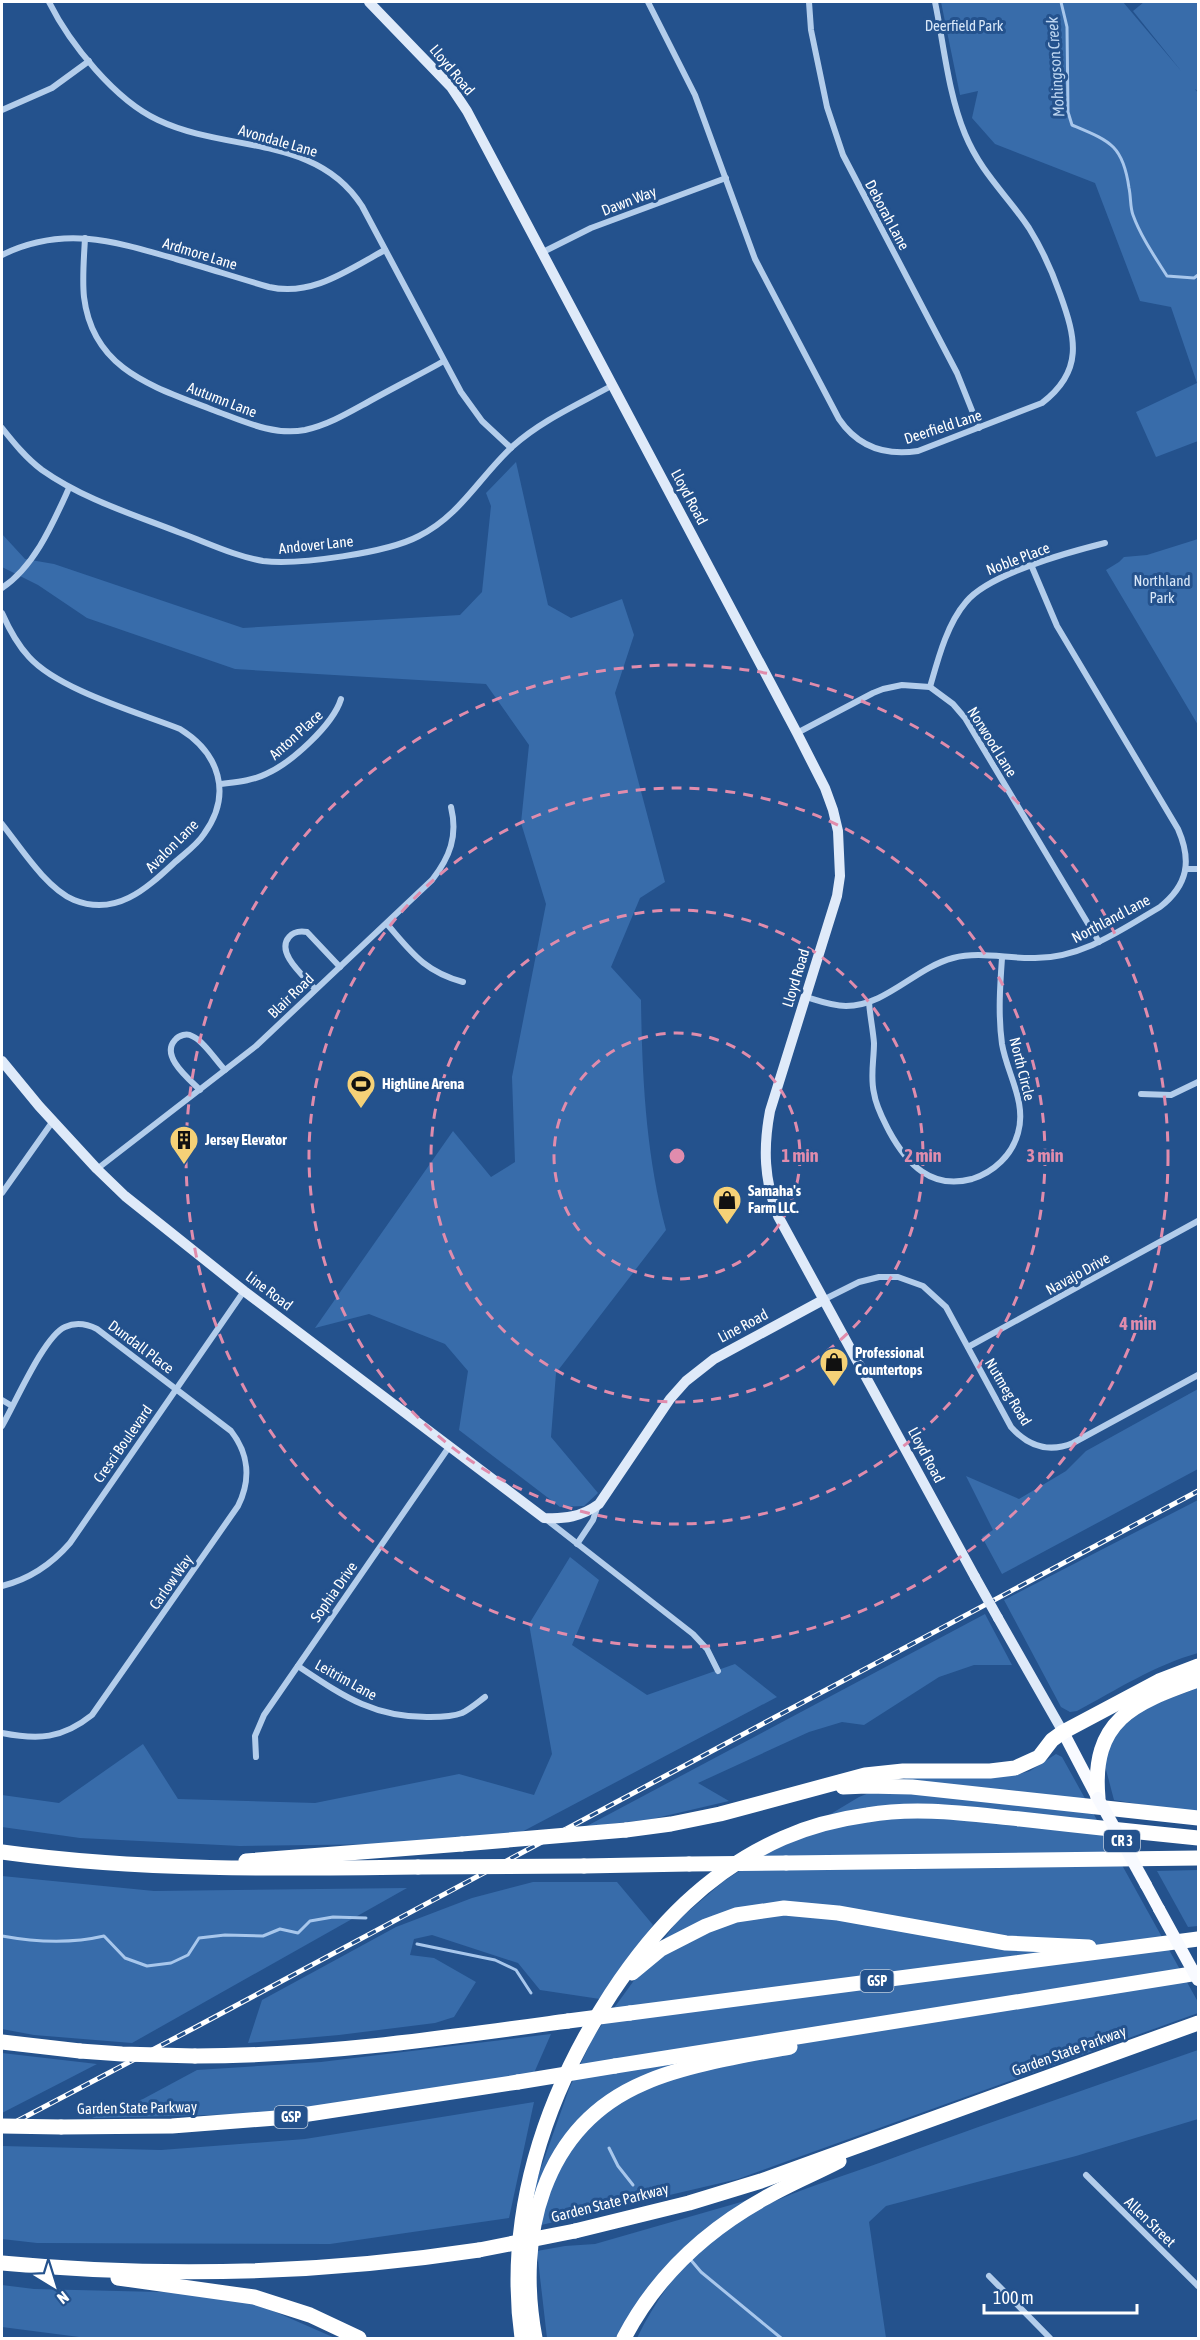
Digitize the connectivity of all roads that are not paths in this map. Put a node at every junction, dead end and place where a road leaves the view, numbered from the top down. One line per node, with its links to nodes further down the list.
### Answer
1 (49, 2): 6 (street, Avondale Lane)
2 (369, 2): 11 (main road, Lloyd Road / CR 3)
3 (648, 2): 8 (street, Deerfield Lane)
4 (809, 2): 16 (street, Deborah Lane)
5 (935, 2): 16 (street, Deerfield Lane)
6 (89, 61): 7 (street); 10 (street, Avondale Lane)
7 (2, 110)
8 (726, 178): 11 (street, Dawn Way); 16 (street, Deerfield Lane)
9 (85, 238): 10 (street, Ardmore Lane); 12 (street, Ardmore Lane); 13 (street, Autumn Lane)
10 (385, 250): 13 (street, Avondale Lane)
11 (543, 252): 14 (main road, Lloyd Road / CR 3)
12 (2, 255)
13 (444, 361): 17 (street, Avondale Lane)
14 (614, 385): 17 (street, Andover Lane); 25 (main road, Lloyd Road / CR 3)
15 (2, 428): 18 (street, Andover Lane)
16 (980, 428)
17 (511, 448): 18 (street, Andover Lane)
18 (69, 488): 21 (street)
19 (1105, 543): 20 (street, Noble Place)
20 (1032, 567): 23 (street, Noble Place); 29 (street)
21 (2, 588)
22 (2, 614): 26 (street)
23 (930, 687): 25 (street); 32 (street, Norwood Lane)
24 (341, 699): 26 (street, Anton Place)
25 (797, 733): 37 (main road, Lloyd Road / CR 3)
26 (220, 784): 28 (street, Avalon Lane)
27 (452, 807): 31 (street, Blair Road)
28 (2, 825)
29 (1187, 869): 30 (street); 32 (street, Northland Lane)
30 (1198, 869)
31 (387, 924): 34 (street, Blair Road); 35 (street)
32 (1099, 942): 33 (street, Northland Lane)
33 (1002, 958): 38 (street, Northland Lane); 38 (street, North Circle)
34 (340, 967): 36 (street, Blair Road); 36 (street)
35 (463, 982)
36 (315, 989): 40 (street, Blair Road)
37 (806, 997): 38 (street, Northland Lane); 49 (main road, Lloyd Road / CR 3)
38 (868, 1002)
39 (2, 1061): 44 (main road, Line Road)
40 (225, 1070): 42 (street, Blair Road); 42 (street)
41 (1198, 1082): 43 (street)
42 (200, 1090): 45 (street, Blair Road)
43 (1141, 1095)
44 (53, 1121): 45 (main road, Line Road); 46 (street)
45 (97, 1169): 48 (main road, Line Road)
46 (2, 1193)
47 (1198, 1221): 50 (street, Navajo Drive)
48 (243, 1291): 52 (street, Cresci Boulevard); 56 (main road, Line Road)
49 (823, 1300): 50 (street, Nutmeg Road); 57 (main road, Line Road); 66 (main road, Lloyd Road / CR 3, bridge)
50 (968, 1347): 51 (street, Nutmeg Road)
51 (1198, 1375)
52 (176, 1388): 54 (street, Dundall Place); 60 (street, Cresci Boulevard); 67 (street, Carlow Way)
53 (2, 1400): 54 (street)
54 (12, 1406): 55 (street, Dundall Place)
55 (2, 1426)
56 (449, 1447): 58 (main road, Line Road); 61 (street, Sophia Drive)
57 (598, 1504): 58 (main road, Line Road); 59 (street, Line Road)
58 (544, 1518): 59 (street, Line Road)
59 (577, 1544): 63 (street, Line Road)
60 (2, 1586)
61 (298, 1666): 65 (street, Leitrim Lane); 68 (street, Sophia Drive)
62 (1198, 1666): 66 (highway)
63 (718, 1671)
64 (1198, 1680): 70 (highway)
65 (485, 1697)
66 (1063, 1732): 69 (highway); 70 (main road, Lloyd Road / CR 3)
67 (2, 1733)
68 (256, 1757)
69 (803, 1792): 71 (highway); 75 (highway, bridge)
70 (1098, 1798): 79 (main road, Lloyd Road / CR 3, bridge)
71 (1198, 1818)
72 (1198, 1838): 80 (highway)
73 (2, 1852): 75 (highway)
74 (1198, 1858): 75 (highway, bridge)
75 (199, 1868)
76 (1198, 1939): 77 (highway, GSP)
77 (1125, 1949): 80 (highway); 83 (highway, GSP, bridge)
78 (1198, 1973): 81 (highway, Garden State Parkway / GSP)
79 (1198, 1980)
80 (614, 1990): 92 (highway)
81 (905, 2020): 84 (highway, Garden State Parkway / GSP, bridge); 93 (highway)
82 (1198, 2024): 85 (highway, Garden State Parkway)
83 (2, 2042)
84 (2, 2126)
85 (884, 2137): 88 (highway, Garden State Parkway, bridge); 94 (highway)
86 (1086, 2175): 90 (street, Allen Street)
87 (2, 2263): 88 (highway, Garden State Parkway)
88 (59, 2267): 91 (highway)
89 (989, 2276): 95 (street)
90 (1198, 2286)
91 (359, 2338)
92 (522, 2338)
93 (535, 2338)
94 (624, 2338)
95 (1050, 2338)

